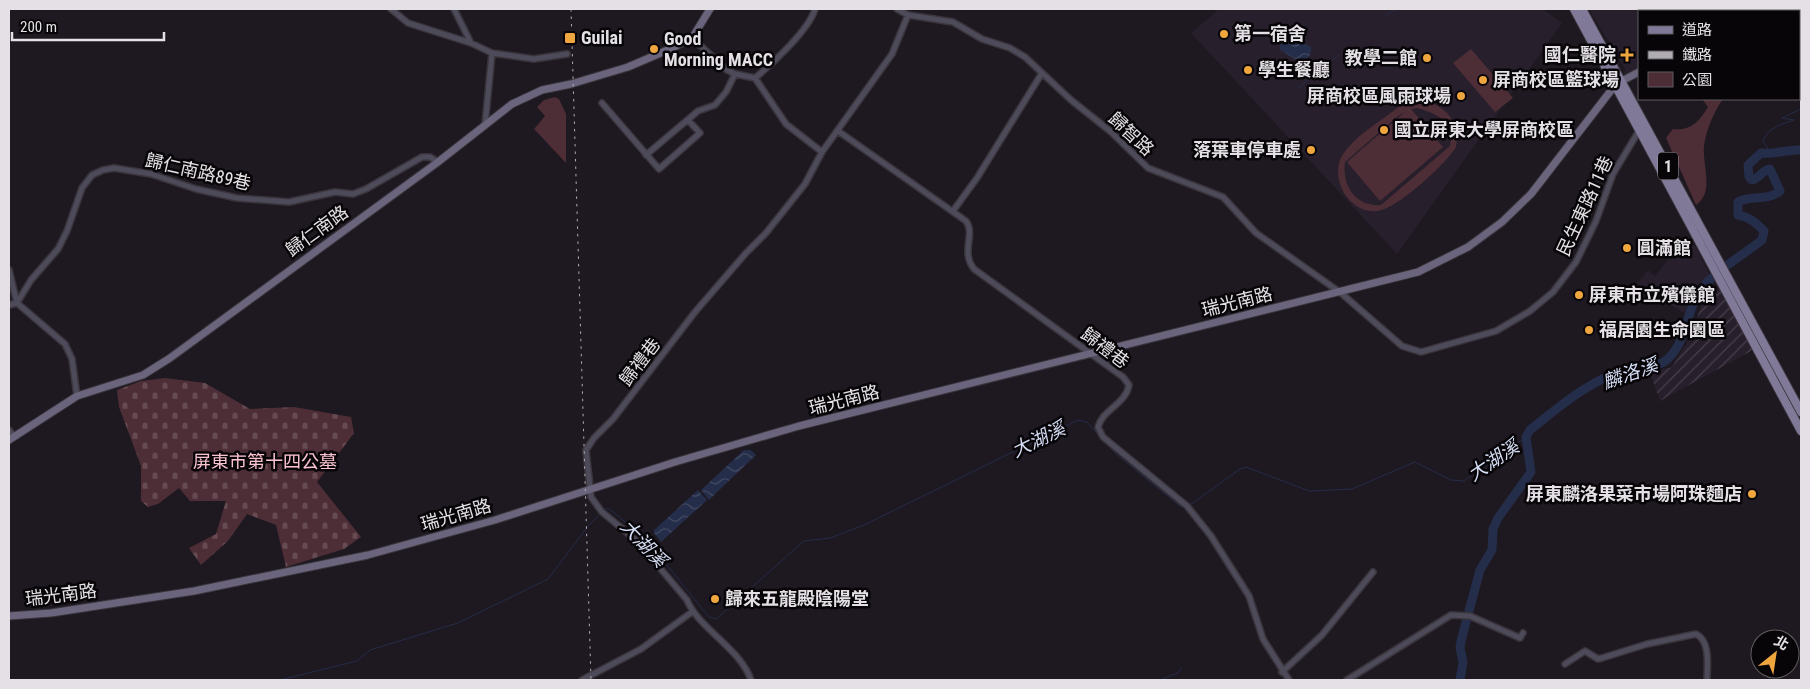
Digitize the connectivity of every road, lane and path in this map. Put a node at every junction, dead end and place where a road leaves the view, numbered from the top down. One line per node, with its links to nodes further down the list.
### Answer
1 (391, 9): 10 (street)
2 (454, 9): 10 (street)
3 (710, 9): 9 (street)
4 (815, 9): 16 (street)
5 (897, 9): 8 (street, 歸智路)
6 (1574, 9): 17 (main road, 1)
7 (1582, 9): 17 (main road, 1)
8 (908, 15): 15 (street, 歸智路); 22 (street, 歸禮巷)
9 (692, 38): 14 (street); 20 (street, 歸仁南路)
10 (471, 43): 11 (street)
11 (492, 54): 12 (street); 20 (street)
12 (567, 54)
13 (1638, 73): 17 (street)
14 (735, 74): 16 (street); 19 (street)
15 (1042, 74): 26 (street); 29 (street, 歸智路)
16 (755, 78): 23 (street)
17 (1619, 83): 21 (main road, 1); 29 (street, 瑞光南路)
18 (602, 103): 24 (street)
19 (688, 120): 24 (street); 24 (street)
20 (485, 125): 25 (street, 歸仁南路)
21 (1642, 127): 28 (main road, 1); 29 (street, 民生東路11巷)
22 (838, 131): 23 (street, 歸禮巷); 26 (street, 歸禮巷)
23 (822, 152): 38 (street, 歸禮巷)
24 (646, 155)
25 (438, 162): 30 (street, 歸仁南路89巷); 33 (street, 歸仁南路)
26 (953, 211): 32 (street, 歸禮巷)
27 (9, 270): 30 (street)
28 (1723, 277): 34 (main road, 1); 36 (main road, 1)
29 (1340, 292): 32 (street, 瑞光南路)
30 (17, 303): 31 (street); 33 (street)
31 (9, 304)
32 (1091, 354): 38 (street, 瑞光南路); 44 (street, 歸禮巷)
33 (77, 396): 37 (street, 歸仁南路)
34 (1801, 412)
35 (9, 430): 37 (street)
36 (1801, 431)
37 (12, 438)
38 (589, 490): 40 (street, 歸禮巷); 41 (street, 瑞光南路)
39 (1373, 572): 44 (street)
40 (692, 612): 45 (street); 46 (street, 歸禮巷)
41 (9, 616)
42 (1523, 633): 48 (street)
43 (1565, 664): 49 (street)
44 (1282, 672): 47 (street, 歸禮巷)
45 (582, 680)
46 (751, 680)
47 (1289, 680)
48 (1347, 680)
49 (1707, 680)

